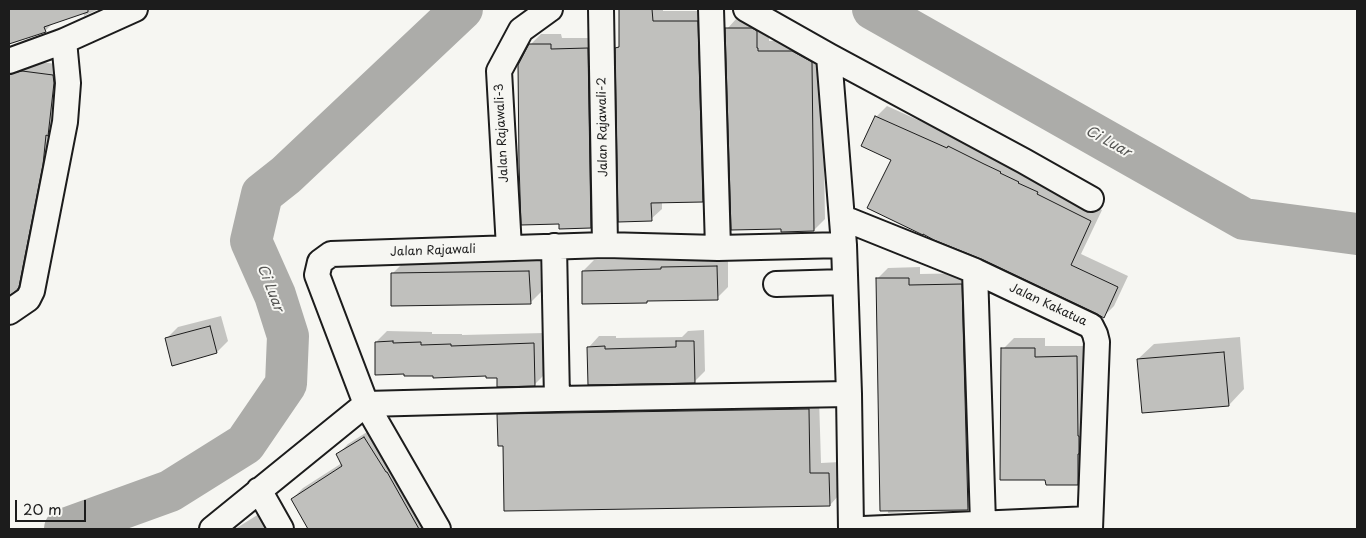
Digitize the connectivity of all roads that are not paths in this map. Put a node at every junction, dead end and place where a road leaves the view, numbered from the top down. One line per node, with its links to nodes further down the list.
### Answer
1 (135, 9): 6 (street)
2 (550, 9): 14 (street, Jalan Rajawali-3)
3 (601, 9): 11 (street, Jalan Rajawali-2)
4 (711, 9): 15 (street)
5 (746, 9): 7 (street)
6 (64, 41): 8 (street); 19 (street)
7 (829, 56): 9 (street); 10 (street)
8 (9, 61)
9 (1091, 199)
10 (843, 218): 12 (street); 16 (street, Jalan Kakatua)
11 (605, 245): 13 (street, Jalan Rajawali); 15 (street, Jalan Rajawali)
12 (844, 245): 15 (street, Jalan Rajawali); 17 (street)
13 (554, 246): 14 (street, Jalan Rajawali); 21 (street)
14 (509, 248): 22 (street, Jalan Rajawali)
15 (718, 248)
16 (975, 271): 24 (street); 25 (street, Jalan Kakatua)
17 (845, 282): 18 (street); 20 (street)
18 (776, 284)
19 (9, 312)
20 (849, 394): 21 (street); 29 (street)
21 (557, 399): 22 (street)
22 (366, 404): 23 (street); 28 (street, Jalan Rajawali)
23 (259, 490): 26 (street); 27 (street)
24 (982, 523): 25 (street); 30 (street)
25 (1090, 524)
26 (212, 529)
27 (281, 529)
28 (438, 529)
29 (851, 529)
30 (863, 529)

